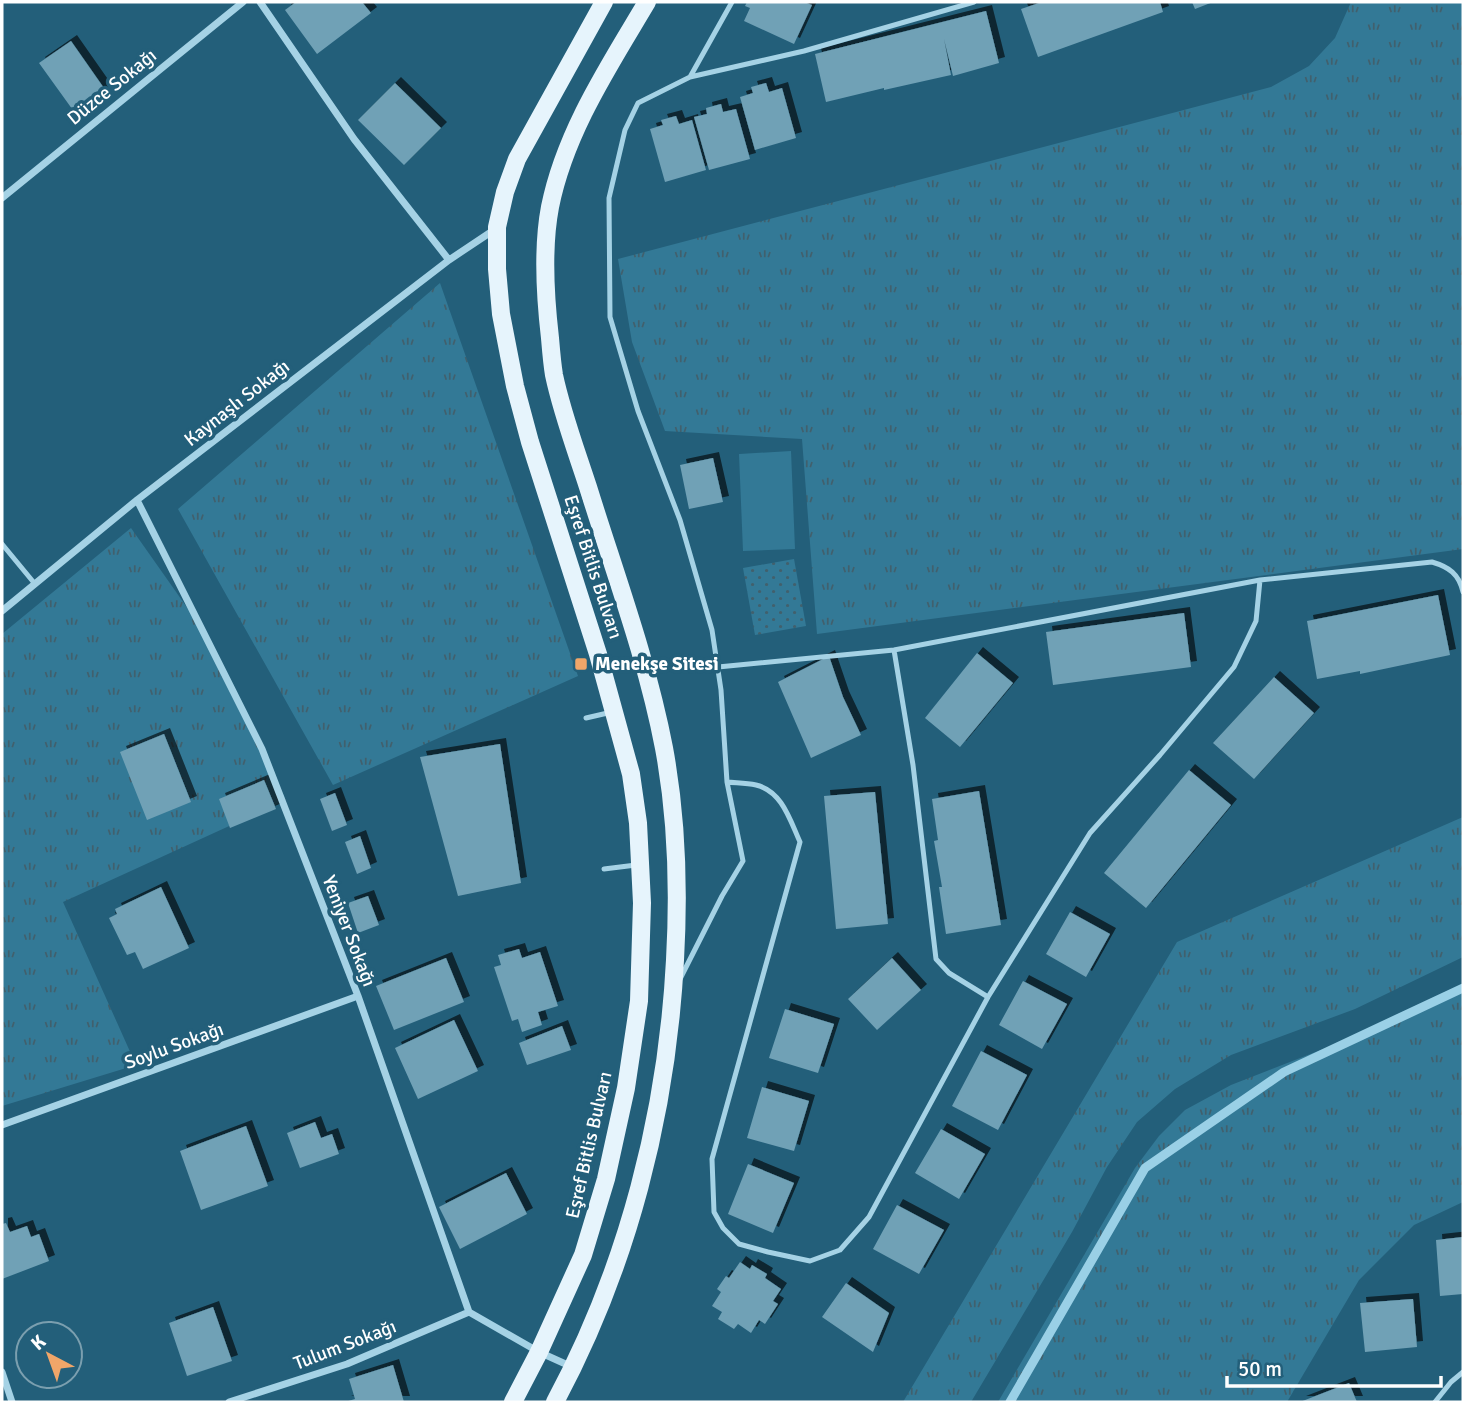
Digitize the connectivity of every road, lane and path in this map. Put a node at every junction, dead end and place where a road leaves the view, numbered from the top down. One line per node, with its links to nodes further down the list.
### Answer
1 (243, 2): 8 (street, Düzce Sokağı)
2 (260, 2): 10 (street)
3 (604, 2): 9 (main road, Eşref Bitlis Bulvarı)
4 (647, 2): 24 (main road, Eşref Bitlis Bulvarı)
5 (732, 2): 7 (lane)
6 (974, 2): 7 (lane)
7 (690, 77): 18 (lane)
8 (2, 198)
9 (497, 228): 10 (street, Kaynaşlı Sokağı); 19 (main road, Eşref Bitlis Bulvarı)
10 (449, 260): 11 (street, Kaynaşlı Sokağı)
11 (137, 500): 14 (street, Kaynaşlı Sokağı); 25 (street, Yeniyer Sokağı)
12 (2, 544): 14 (lane)
13 (1260, 580): 15 (lane); 17 (lane); 26 (lane)
14 (34, 584): 16 (street, Kaynaşlı Sokağı)
15 (1463, 592)
16 (2, 611)
17 (894, 650): 18 (lane); 26 (lane)
18 (718, 667): 21 (lane)
19 (615, 711): 20 (lane); 22 (main road, Eşref Bitlis Bulvarı)
20 (586, 718)
21 (727, 782): 24 (lane); 26 (lane)
22 (640, 865): 23 (lane); 29 (main road, Eşref Bitlis Bulvarı)
23 (604, 869)
24 (674, 992): 30 (main road, Eşref Bitlis Bulvarı)
25 (358, 996): 27 (street, Soylu Sokağı); 28 (street, Yeniyer Sokağı)
26 (988, 997)
27 (2, 1125)
28 (469, 1312): 29 (street); 34 (street, Tulum Sokağı)
29 (539, 1352): 30 (street); 35 (main road, Eşref Bitlis Bulvarı)
30 (574, 1367): 36 (main road, Eşref Bitlis Bulvarı)
31 (1463, 1372): 37 (lane)
32 (2, 1373): 33 (street)
33 (12, 1402)
34 (229, 1402)
35 (513, 1402)
36 (555, 1402)
37 (1435, 1402)

